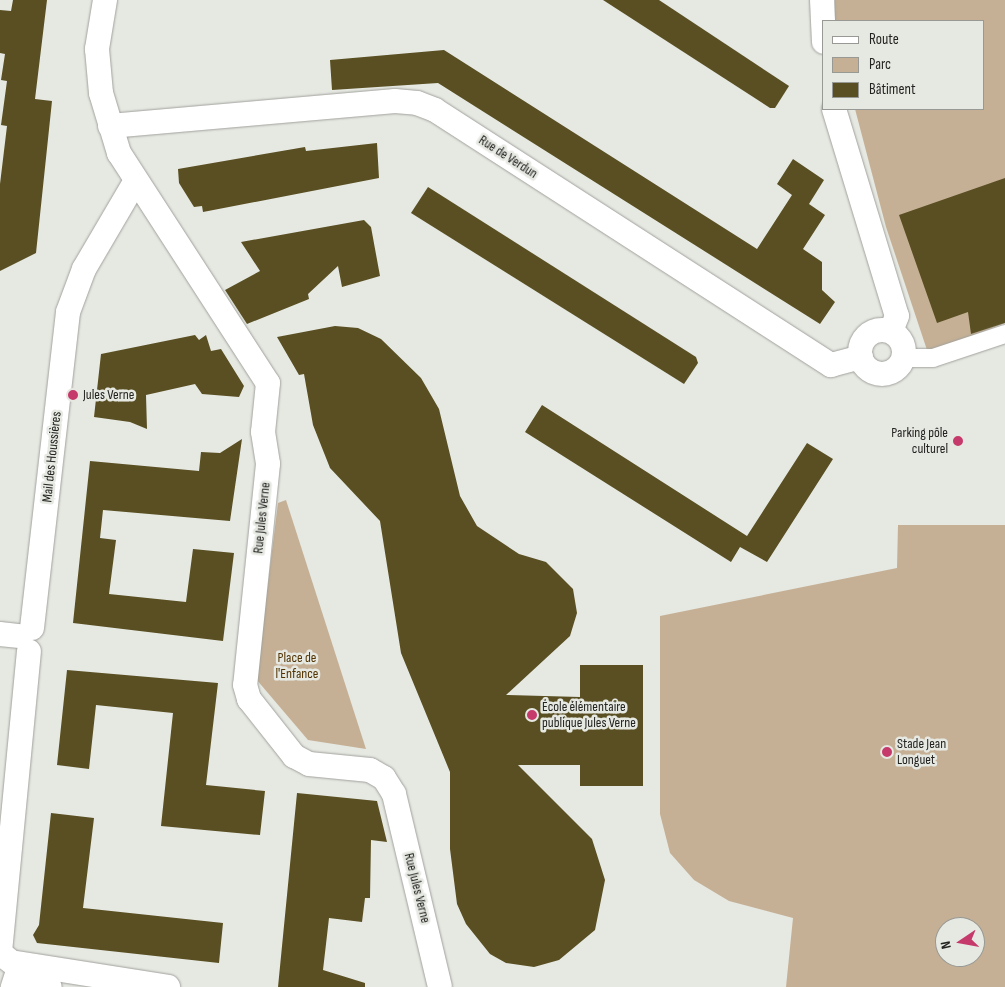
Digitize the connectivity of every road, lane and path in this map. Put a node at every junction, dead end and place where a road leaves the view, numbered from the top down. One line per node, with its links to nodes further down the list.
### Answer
1 (105, 0): 5 (street, Rue Jules Verne)
2 (822, 0): 3 (street)
3 (823, 20)
4 (834, 110): 7 (street)
5 (110, 126): 6 (street, Rue Jules Verne); 9 (street, Rue de Verdun)
6 (135, 182): 11 (street, Mail des Houssières); 15 (street, Rue Jules Verne)
7 (891, 332): 9 (street); 10 (street)
8 (1005, 334): 10 (street)
9 (861, 357): 10 (street)
10 (904, 358)
11 (20, 637): 12 (street, Mail des Houssières)
12 (8, 963): 13 (street); 14 (street)
13 (50, 987)
14 (168, 987)
15 (440, 987)

